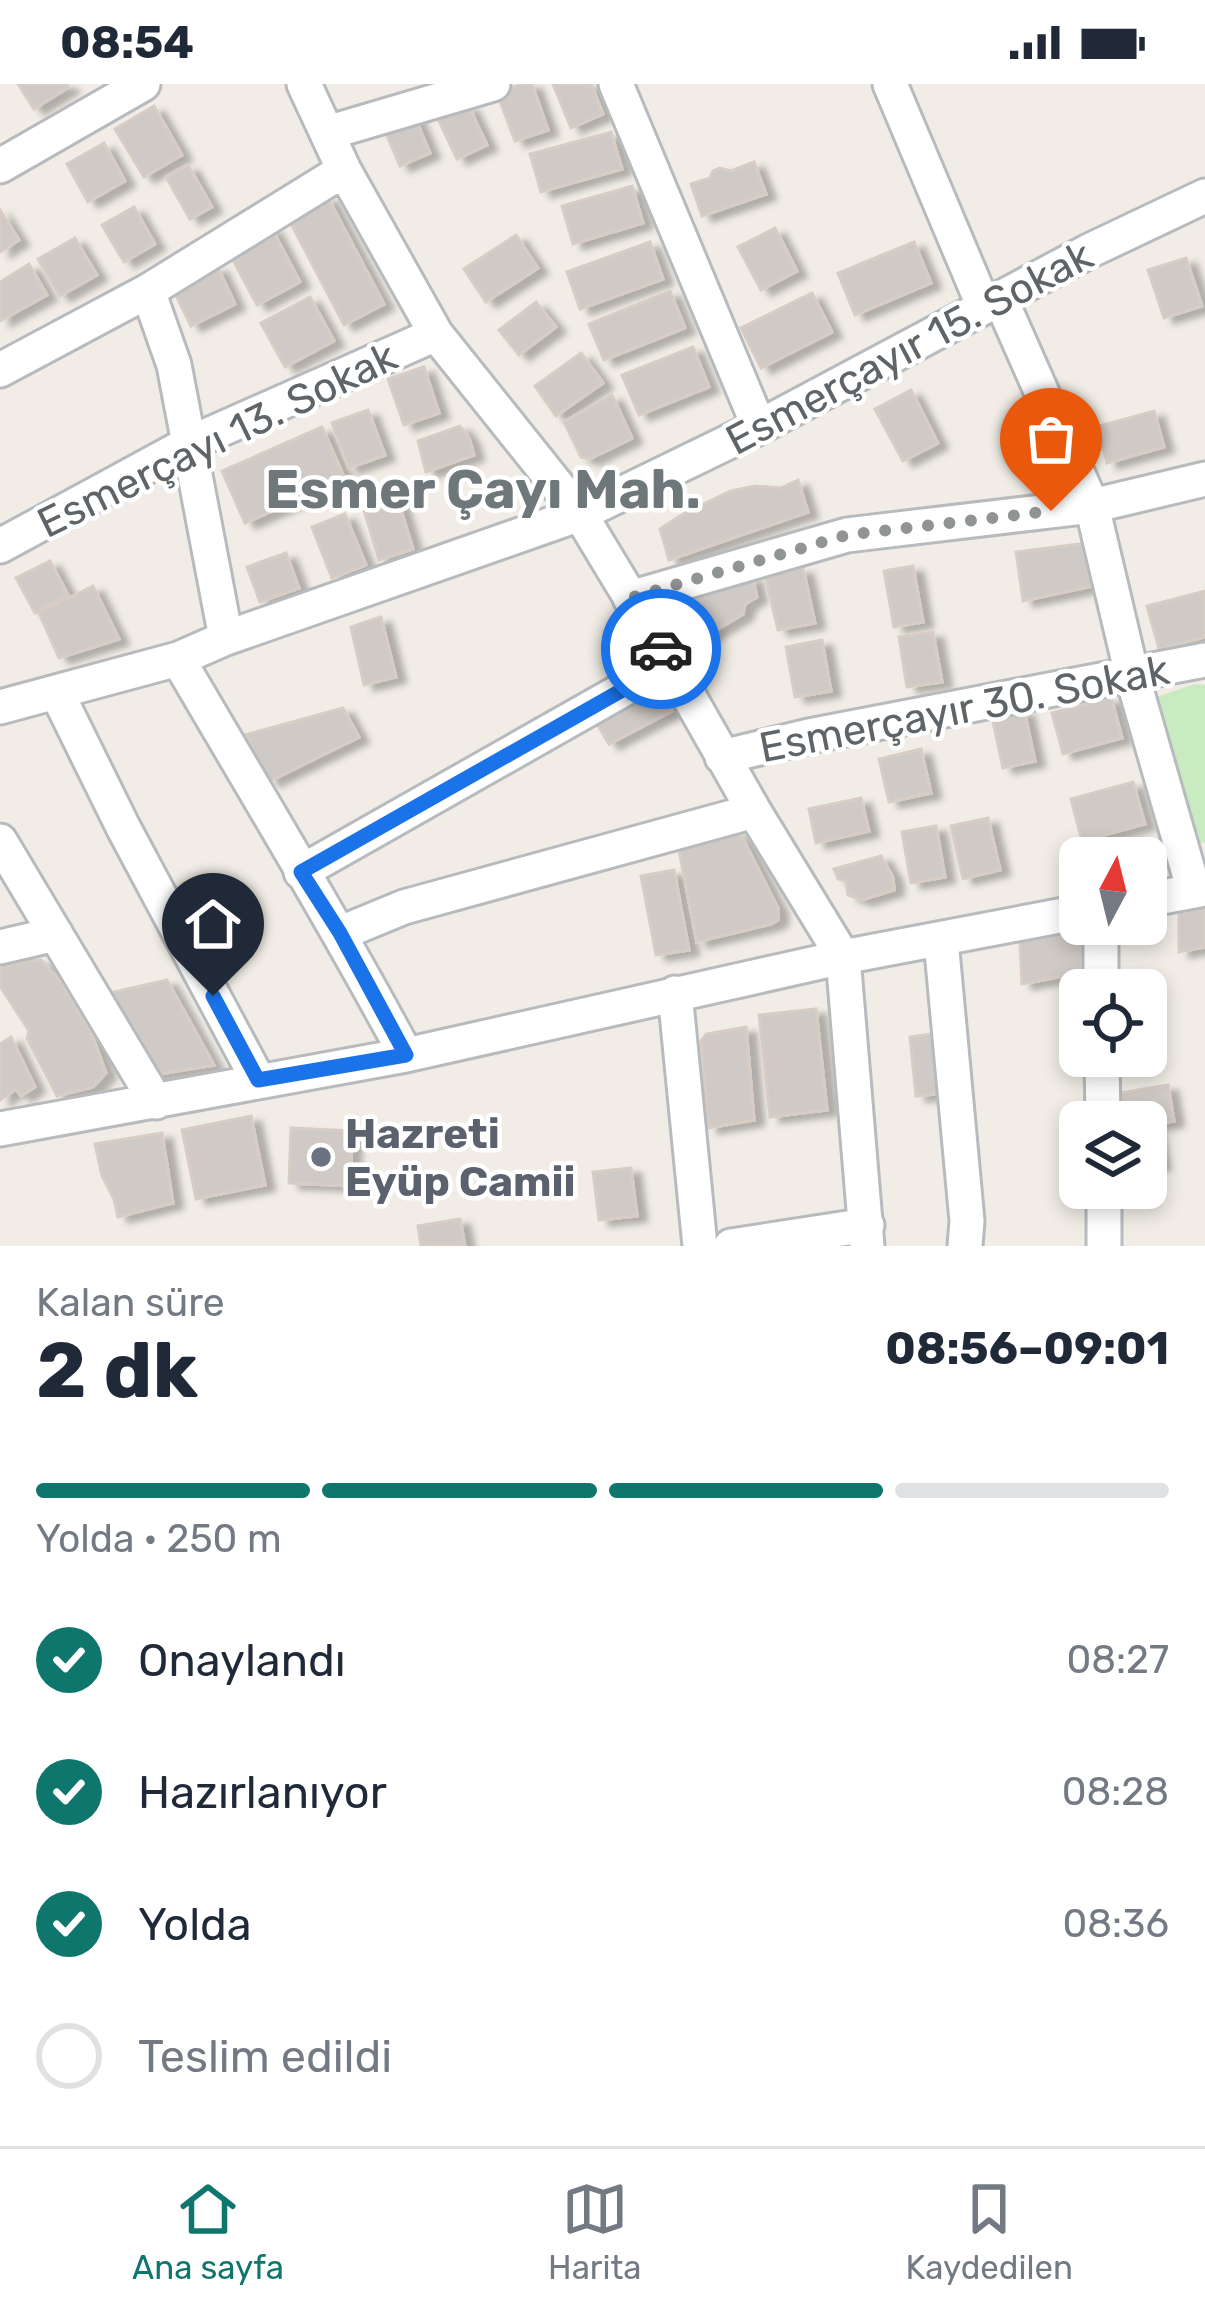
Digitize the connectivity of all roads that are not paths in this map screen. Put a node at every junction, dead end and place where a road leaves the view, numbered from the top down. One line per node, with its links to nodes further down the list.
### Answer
1 (143, 84): 7 (street)
2 (304, 84): 6 (street)
3 (493, 84): 6 (street)
4 (616, 84): 14 (street)
5 (890, 84): 11 (street)
6 (327, 133): 8 (street)
7 (0, 166)
8 (344, 170): 10 (street); 12 (street)
9 (1205, 196): 11 (street, Esmerçayır 15. Sokak)
10 (148, 291): 13 (street); 15 (street)
11 (992, 303): 14 (street, Esmerçayır 15. Sokak); 17 (street)
12 (436, 334): 15 (street, Esmerçayı 13. Sokak); 18 (street)
13 (0, 370)
14 (759, 427): 18 (street, Esmerçayır 15. Sokak)
15 (188, 444): 19 (street, Esmerçayı 13. Sokak); 21 (street)
16 (1205, 479): 17 (street)
17 (1092, 506): 20 (street); 25 (street)
18 (580, 514): 20 (street); 21 (street, Esmerçayır 15. Sokak)
19 (0, 546)
20 (630, 598): 24 (street)
21 (226, 638): 22 (street, Esmerçayır 15. Sokak)
22 (178, 658): 26 (street, Esmerçayır 15. Sokak); 31 (street)
23 (1205, 660): 25 (street, Esmerçayır 30. Sokak)
24 (670, 663): 28 (street); 31 (street)
25 (1132, 675): 28 (street, Esmerçayır 30. Sokak); 32 (street)
26 (57, 693): 27 (street, Esmerçayır 15. Sokak); 42 (street)
27 (0, 707)
28 (722, 757): 29 (street)
29 (754, 811): 35 (street); 39 (street)
30 (0, 841): 36 (street)
31 (301, 872): 35 (street)
32 (1200, 890): 33 (street)
33 (1167, 896)
34 (1059, 916): 37 (street)
35 (340, 933): 41 (street)
36 (56, 934): 38 (street); 43 (street)
37 (940, 940): 39 (street); 49 (street)
38 (0, 947)
39 (843, 957): 40 (street); 46 (street)
40 (675, 993): 41 (street); 47 (street)
41 (406, 1055): 42 (street)
42 (258, 1080): 43 (street)
43 (156, 1102): 44 (street)
44 (0, 1129)
45 (1103, 1209): 50 (street)
46 (867, 1235): 48 (street)
47 (700, 1246)
48 (731, 1246)
49 (965, 1246)
50 (1104, 1246)

